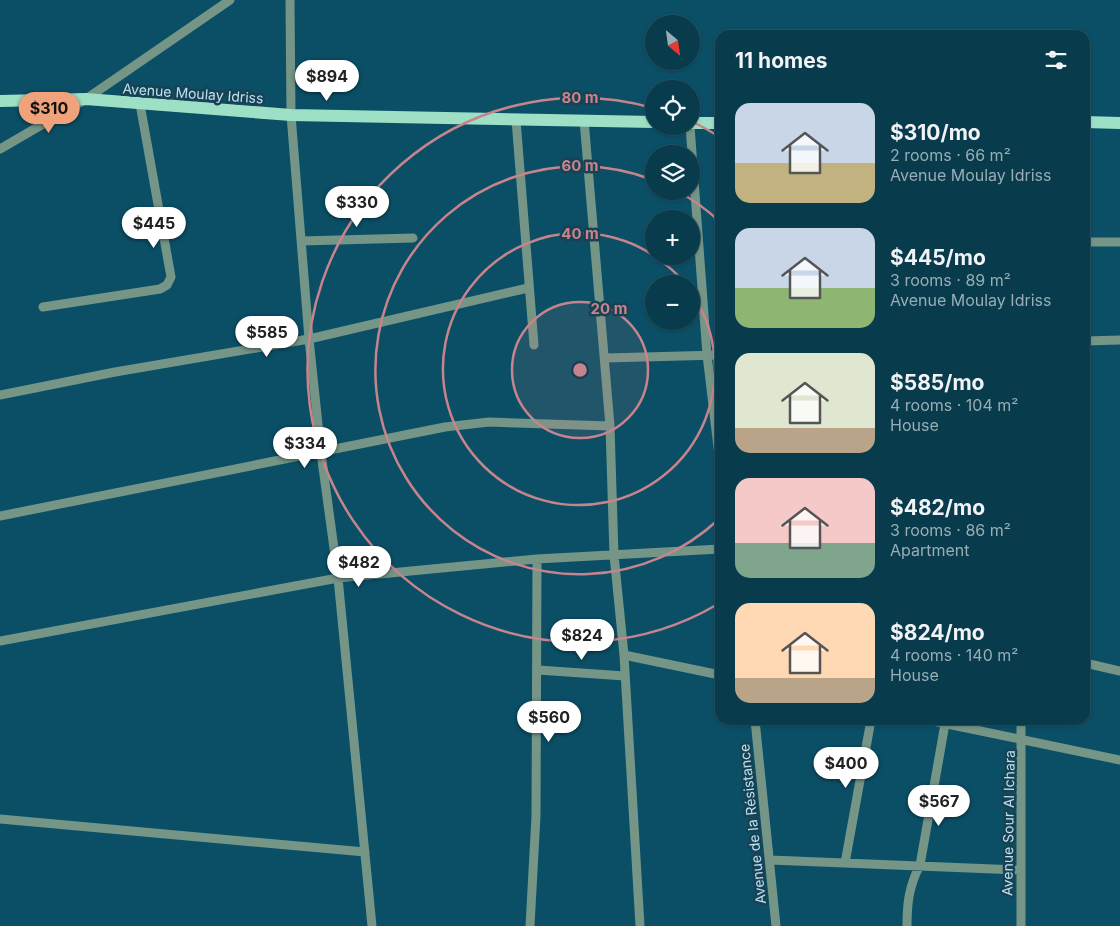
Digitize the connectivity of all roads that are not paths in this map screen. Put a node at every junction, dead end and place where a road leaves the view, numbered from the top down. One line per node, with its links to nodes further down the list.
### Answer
1 (230, 0): 3 (street)
2 (290, 0): 6 (street)
3 (86, 99): 4 (main road, Avenue Moulay Idriss); 5 (main road, Avenue Moulay Idriss); 15 (street)
4 (0, 101)
5 (140, 104): 6 (main road, Avenue Moulay Idriss); 21 (street)
6 (291, 115): 7 (main road, Avenue Moulay Idriss); 17 (street)
7 (516, 120): 8 (main road, Avenue Moulay Idriss); 20 (street)
8 (584, 120): 9 (main road, Avenue Moulay Idriss); 28 (street)
9 (645, 122)
10 (1090, 122): 12 (main road)
11 (715, 123): 13 (main road)
12 (1120, 123)
13 (700, 124)
14 (692, 135): 26 (street)
15 (0, 149)
16 (413, 238): 17 (street)
17 (301, 241): 22 (street)
18 (1090, 242): 19 (street)
19 (1120, 242)
20 (528, 288): 22 (street); 25 (street)
21 (43, 307)
22 (309, 339): 29 (street); 32 (street)
23 (1120, 340): 24 (street)
24 (1090, 341)
25 (534, 345)
26 (707, 355): 27 (street); 28 (street); 30 (street)
27 (715, 355)
28 (605, 358): 31 (street)
29 (0, 395)
30 (715, 422)
31 (610, 426): 32 (street); 35 (street)
32 (321, 453): 33 (street); 37 (street)
33 (0, 516)
34 (715, 549): 35 (street)
35 (614, 555): 36 (street); 39 (street)
36 (538, 559): 37 (street); 41 (street)
37 (338, 578): 38 (street); 53 (street)
38 (0, 642)
39 (624, 655): 43 (street); 44 (street)
40 (1090, 664): 42 (street)
41 (538, 670): 44 (street); 59 (street)
42 (1120, 671)
43 (715, 675)
44 (625, 676): 60 (street)
45 (756, 725): 54 (street, Avenue de la Résistance)
46 (870, 725): 55 (street)
47 (945, 725): 56 (street)
48 (950, 725): 50 (street)
49 (1022, 725): 50 (street, Avenue Sour Al Ichara)
50 (1023, 740): 51 (street); 57 (street, Avenue Sour Al Ichara)
51 (1120, 760)
52 (0, 819): 53 (street)
53 (366, 852): 58 (street)
54 (770, 860): 55 (street); 61 (street, Avenue de la Résistance)
55 (845, 863): 56 (street)
56 (920, 865): 57 (street); 62 (street)
57 (1021, 870): 63 (street, Avenue Sour Al Ichara)
58 (372, 926)
59 (530, 926)
60 (640, 926)
61 (776, 926)
62 (907, 926)
63 (1021, 926)

